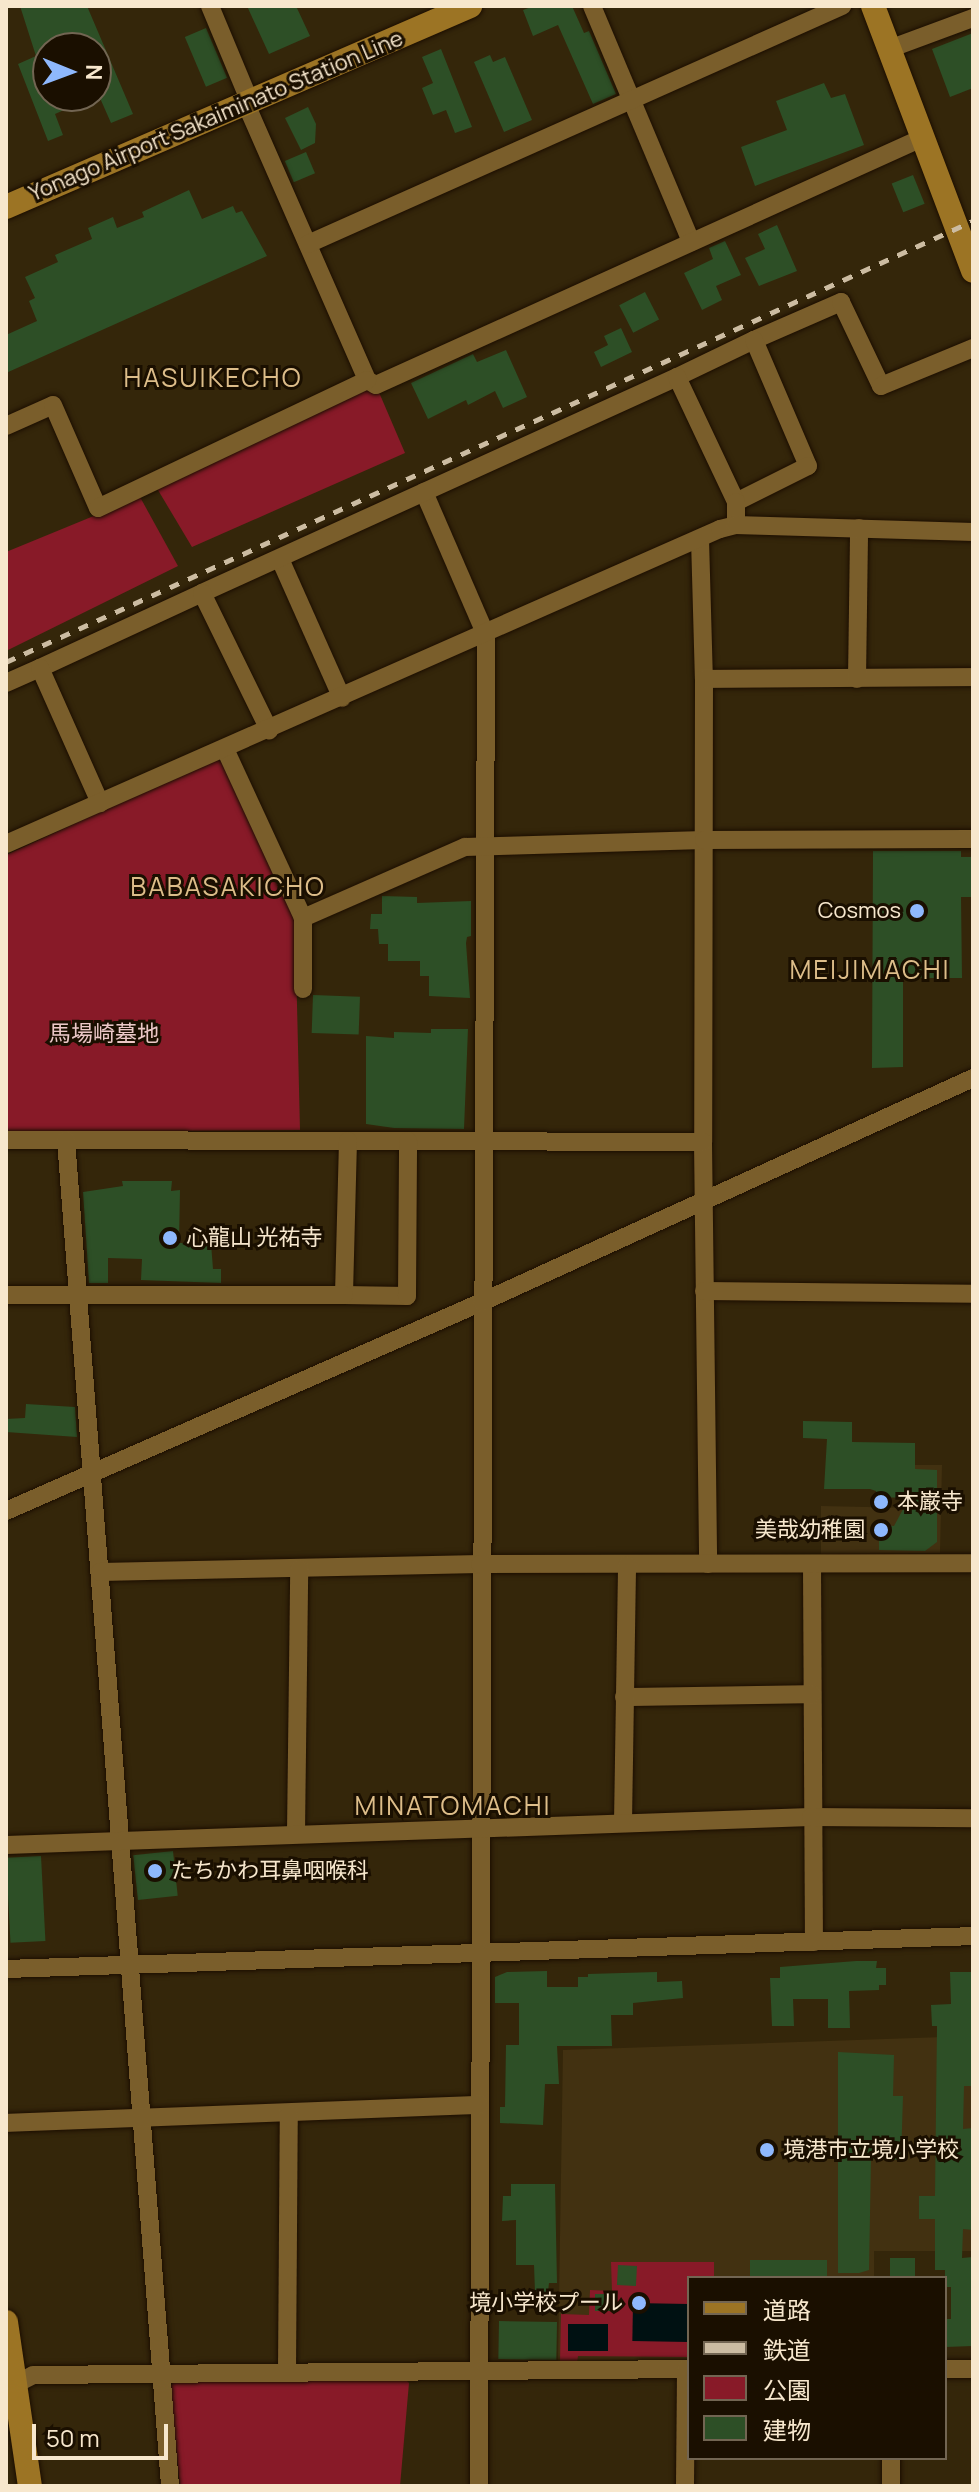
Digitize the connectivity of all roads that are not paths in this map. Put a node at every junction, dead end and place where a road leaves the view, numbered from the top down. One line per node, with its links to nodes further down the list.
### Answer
1 (210, 6): 9 (street)
2 (470, 6): 9 (main road, Yonago Airport Sakaiminato Station Line)
3 (592, 6): 8 (street)
4 (842, 6): 8 (street)
5 (873, 6): 7 (main road)
6 (973, 18): 7 (street)
7 (889, 49): 10 (main road)
8 (632, 99): 12 (street); 13 (street)
9 (248, 103): 11 (main road, Yonago Airport Sakaiminato Station Line); 13 (street)
10 (922, 138): 12 (street); 14 (main road)
11 (6, 207)
12 (691, 242): 18 (street)
13 (308, 244): 18 (street)
14 (973, 271)
15 (754, 340): 16 (street); 17 (street); 21 (street)
16 (973, 348)
17 (677, 377): 20 (street); 21 (street)
18 (367, 380): 19 (street)
19 (6, 426)
20 (424, 492): 26 (street); 28 (street)
21 (736, 502): 22 (street)
22 (736, 525): 23 (street); 25 (street)
23 (859, 528): 24 (street); 32 (street)
24 (973, 532)
25 (700, 539): 28 (street); 31 (street)
26 (280, 559): 27 (street); 34 (street)
27 (202, 593): 29 (street); 35 (street)
28 (486, 635): 34 (street); 41 (street)
29 (40, 668): 33 (street); 37 (street)
30 (973, 677): 32 (street)
31 (704, 679): 32 (street); 39 (street)
32 (857, 679)
33 (6, 683)
34 (342, 698): 35 (street)
35 (269, 730): 36 (street)
36 (225, 749): 37 (street); 42 (street)
37 (100, 803): 40 (street)
38 (973, 839): 39 (street)
39 (704, 840): 41 (street); 50 (street)
40 (6, 844)
41 (484, 846): 42 (street); 49 (street)
42 (303, 918): 43 (street)
43 (303, 989)
44 (973, 1078): 51 (street)
45 (6, 1140): 46 (street)
46 (66, 1140): 47 (street); 55 (street)
47 (348, 1141): 48 (street); 56 (street)
48 (408, 1141): 49 (street); 56 (street)
49 (484, 1141): 50 (street); 57 (street)
50 (703, 1142): 51 (street)
51 (704, 1200): 52 (street); 57 (street)
52 (704, 1291): 53 (street); 62 (street)
53 (973, 1294)
54 (6, 1295): 55 (street)
55 (80, 1295): 56 (street); 58 (street)
56 (344, 1295)
57 (482, 1302): 58 (street); 61 (street)
58 (94, 1472): 59 (street); 66 (street)
59 (6, 1511)
60 (973, 1563): 64 (street)
61 (480, 1564): 63 (street); 65 (street); 72 (street)
62 (708, 1564): 63 (street); 64 (street)
63 (627, 1565): 68 (street)
64 (812, 1565): 67 (street)
65 (299, 1569): 66 (street); 73 (street)
66 (100, 1572): 74 (street)
67 (812, 1694): 68 (street); 69 (street)
68 (624, 1697): 71 (street)
69 (811, 1817): 70 (street); 71 (street); 77 (street)
70 (973, 1818)
71 (623, 1823): 72 (street)
72 (480, 1827): 73 (street); 78 (street)
73 (296, 1833): 74 (street)
74 (121, 1840): 75 (street); 79 (street)
75 (6, 1845)
76 (973, 1936): 77 (street)
77 (814, 1942): 78 (street)
78 (481, 1953): 79 (street); 81 (street)
79 (130, 1965): 80 (street); 83 (street)
80 (6, 1969)
81 (480, 2105): 82 (street); 91 (street)
82 (289, 2114): 83 (street); 90 (street)
83 (143, 2119): 84 (street); 89 (street)
84 (6, 2123)
85 (6, 2322): 92 (main road)
86 (687, 2369): 91 (street); 97 (street)
87 (947, 2369): 88 (street)
88 (973, 2369)
89 (161, 2372): 90 (street); 92 (street); 95 (street)
90 (287, 2372): 91 (street)
91 (480, 2372): 96 (street)
92 (11, 2388): 94 (main road)
93 (891, 2460): 98 (street)
94 (30, 2486)
95 (170, 2486)
96 (479, 2486)
97 (685, 2486)
98 (891, 2486)

